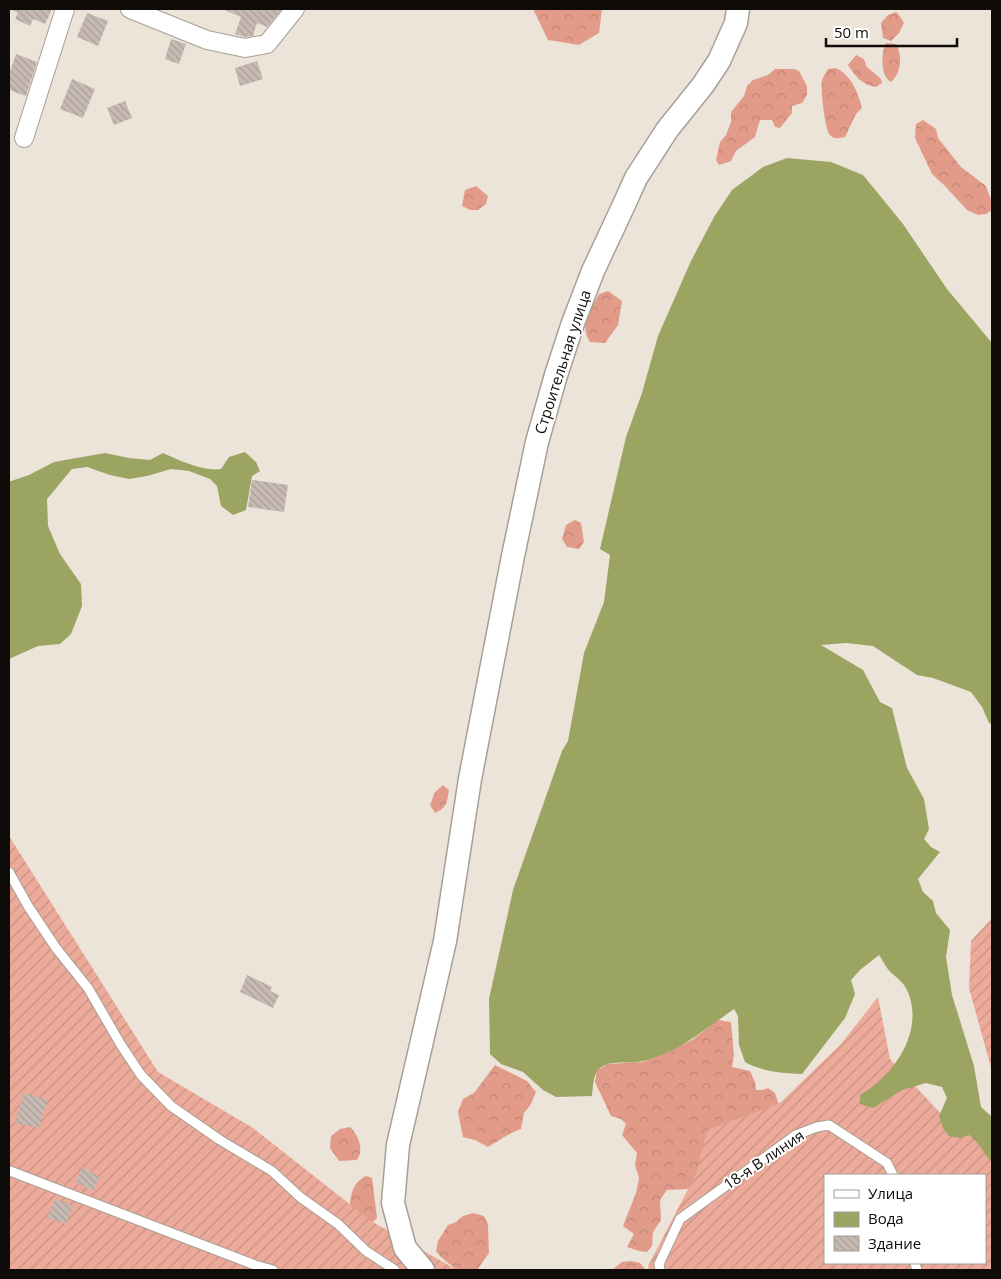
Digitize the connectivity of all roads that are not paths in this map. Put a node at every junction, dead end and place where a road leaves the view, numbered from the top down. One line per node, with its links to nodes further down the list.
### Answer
1 (65, 9): 5 (street)
2 (130, 9): 3 (street)
3 (294, 9)
4 (738, 9): 12 (street, Строительная улица)
5 (24, 138)
6 (9, 872): 9 (lane)
7 (10, 1171): 10 (lane)
8 (892, 1174): 13 (lane, 18-я В линия)
9 (383, 1266): 11 (lane)
10 (273, 1270)
11 (395, 1270)
12 (423, 1270)
13 (660, 1270)

